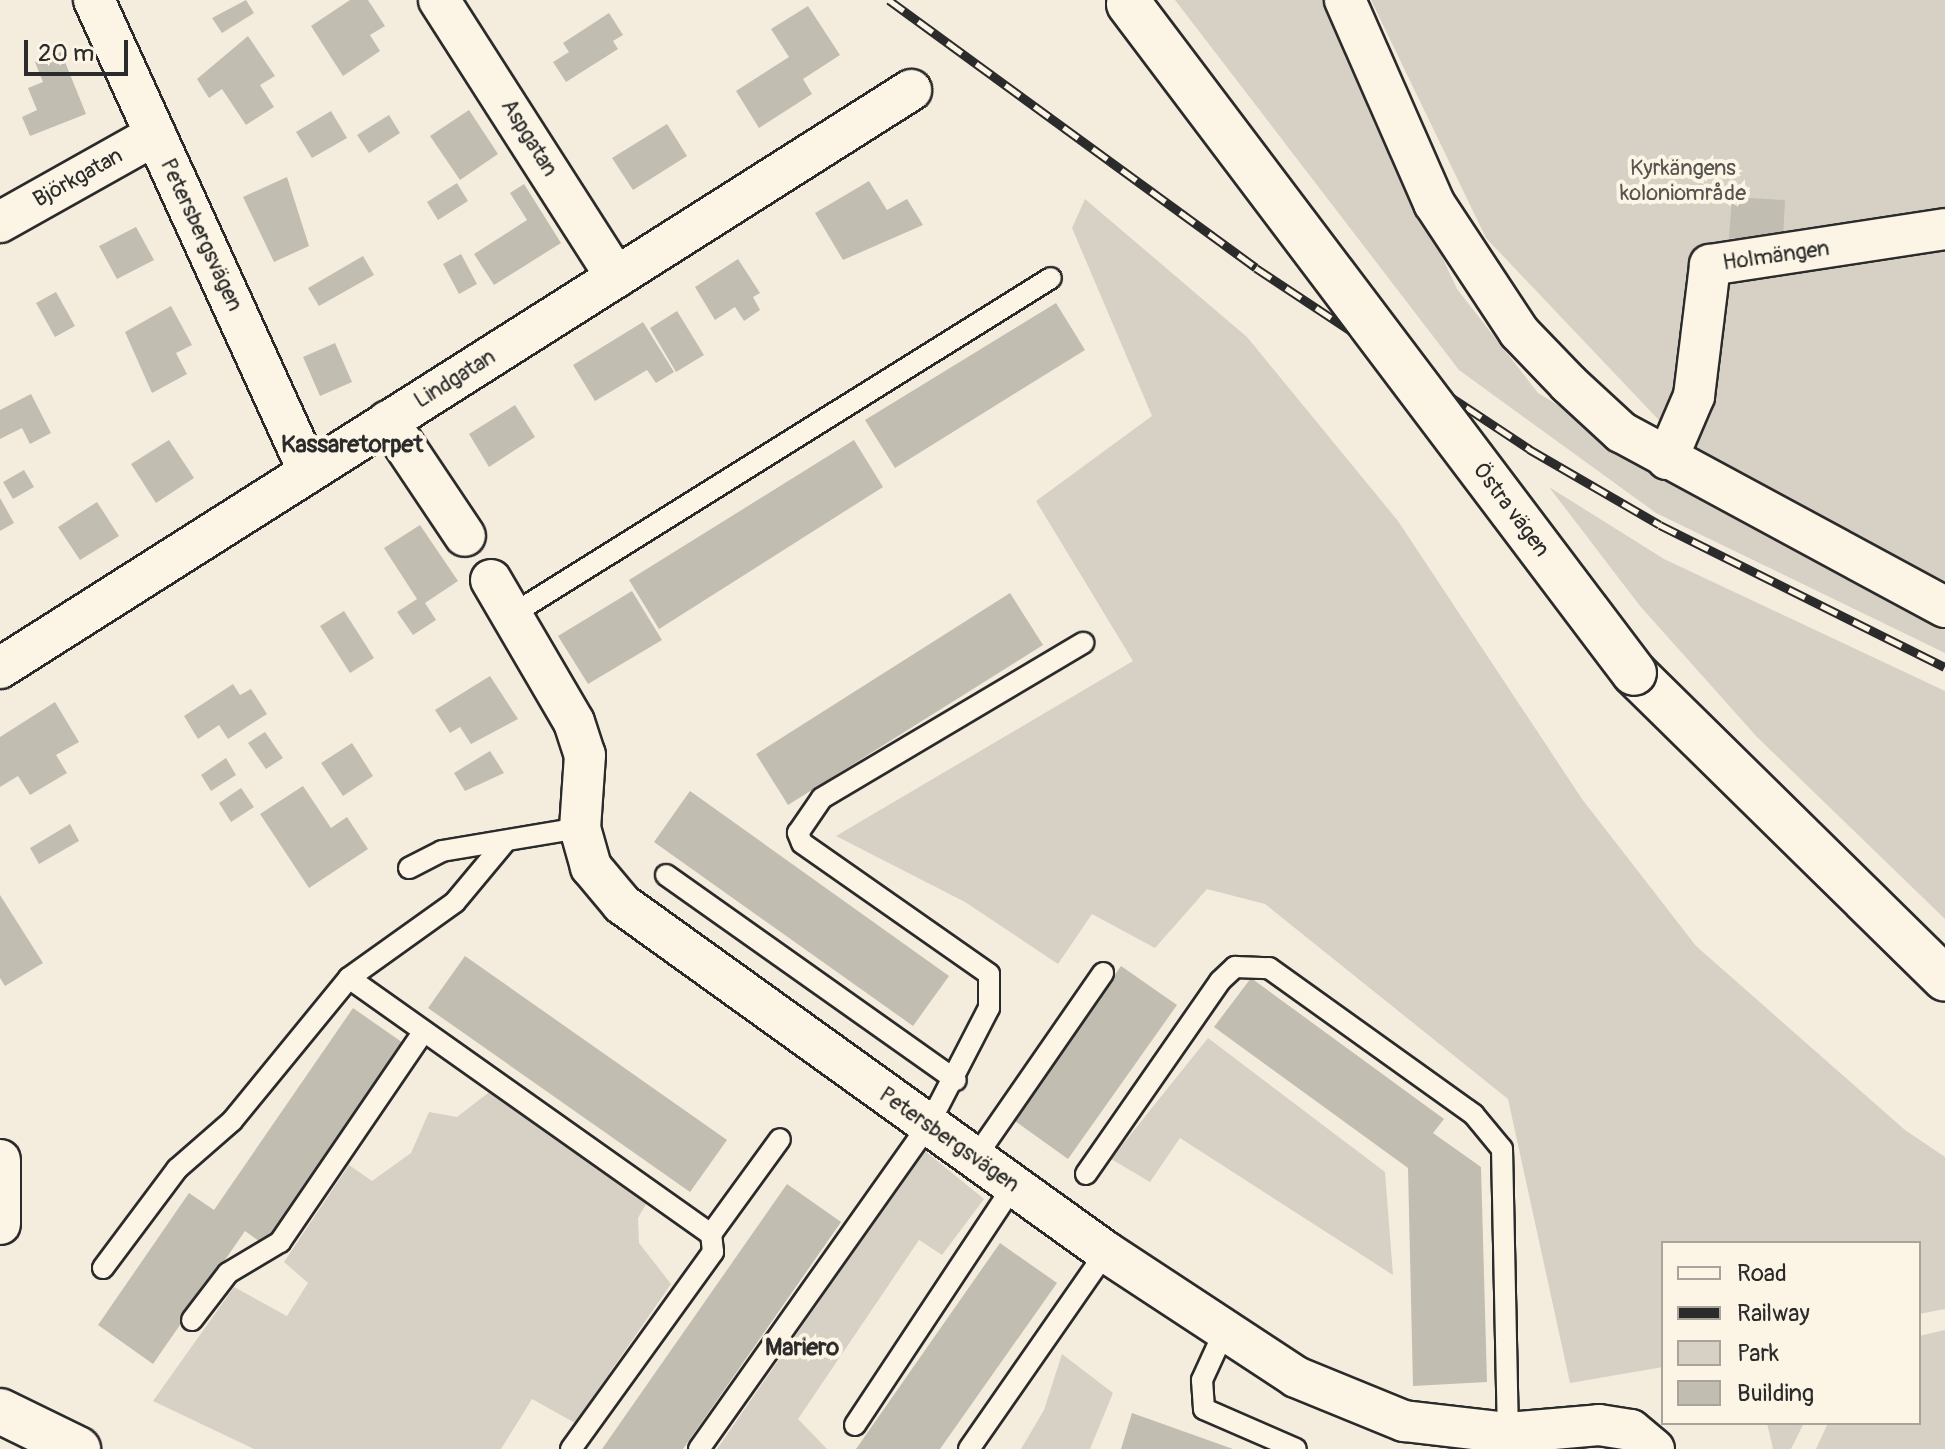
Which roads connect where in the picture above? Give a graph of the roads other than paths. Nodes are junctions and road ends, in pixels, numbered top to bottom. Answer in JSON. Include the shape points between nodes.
{"nodes":[{"id":1,"x":94,"y":0,"type":"edge"},
{"id":2,"x":439,"y":0,"type":"edge"},
{"id":3,"x":1345,"y":0,"type":"edge"},
{"id":4,"x":1128,"y":2,"type":"edge"},
{"id":5,"x":911,"y":90,"type":"dead end"},
{"id":6,"x":155,"y":135,"type":"junction"},
{"id":7,"x":0,"y":222,"type":"edge"},
{"id":8,"x":1945,"y":229,"type":"edge"},
{"id":9,"x":616,"y":277,"type":"junction"},
{"id":10,"x":1051,"y":278,"type":"dead end"},
{"id":11,"x":388,"y":421,"type":"junction"},
{"id":12,"x":1667,"y":459,"type":"junction"},
{"id":13,"x":308,"y":470,"type":"junction"},
{"id":14,"x":465,"y":536,"type":"dead end"},
{"id":15,"x":491,"y":580,"type":"dead end"},
{"id":16,"x":1945,"y":607,"type":"edge"},
{"id":17,"x":513,"y":614,"type":"junction"},
{"id":18,"x":1083,"y":643,"type":"dead end"},
{"id":19,"x":0,"y":668,"type":"edge"},
{"id":20,"x":580,"y":828,"type":"junction"},
{"id":21,"x":505,"y":842,"type":"junction"},
{"id":22,"x":409,"y":868,"type":"dead end"},
{"id":23,"x":666,"y":875,"type":"dead end"},
{"id":24,"x":1103,"y":973,"type":"dead end"},
{"id":25,"x":349,"y":978,"type":"junction"},
{"id":26,"x":1945,"y":979,"type":"edge"},
{"id":27,"x":424,"y":1031,"type":"junction"},
{"id":28,"x":956,"y":1080,"type":"junction"},
{"id":29,"x":928,"y":1126,"type":"junction"},
{"id":30,"x":780,"y":1139,"type":"dead end"},
{"id":31,"x":975,"y":1158,"type":"junction"},
{"id":32,"x":0,"y":1160,"type":"edge"},
{"id":33,"x":1086,"y":1174,"type":"dead end"},
{"id":34,"x":1013,"y":1186,"type":"junction"},
{"id":35,"x":0,"y":1224,"type":"edge"},
{"id":36,"x":711,"y":1234,"type":"junction"},
{"id":37,"x":1106,"y":1252,"type":"junction"},
{"id":38,"x":103,"y":1268,"type":"dead end"},
{"id":39,"x":192,"y":1320,"type":"dead end"},
{"id":40,"x":1224,"y":1332,"type":"junction"},
{"id":41,"x":0,"y":1411,"type":"edge"},
{"id":42,"x":855,"y":1425,"type":"dead end"},
{"id":43,"x":1642,"y":1439,"type":"edge"},
{"id":44,"x":1509,"y":1441,"type":"edge"},
{"id":45,"x":78,"y":1449,"type":"edge"},
{"id":46,"x":571,"y":1449,"type":"edge"},
{"id":47,"x":699,"y":1449,"type":"edge"},
{"id":48,"x":969,"y":1449,"type":"edge"},
{"id":49,"x":1296,"y":1449,"type":"edge"}],
"edges":[{"from":1,"to":6,"type":"street","name":"Petersbergsvägen"},
{"from":2,"to":9,"type":"street","name":"Aspgatan"},
{"from":3,"to":12,"type":"street","via":[[1434,203],[1471,267],[1569,384],[1621,432]]},
{"from":4,"to":26,"type":"street","name":"Östra vägen","bridge":true,"via":[[1634,673]]},
{"from":5,"to":9,"type":"street","name":"Lindgatan"},
{"from":6,"to":7,"type":"street","name":"Björkgatan"},
{"from":6,"to":13,"type":"street","name":"Petersbergsvägen"},
{"from":8,"to":12,"type":"street","name":"Holmängen","via":[[1710,265],[1694,396]]},
{"from":9,"to":11,"type":"street","name":"Lindgatan"},
{"from":10,"to":17,"type":"lane"},
{"from":11,"to":13,"type":"street","name":"Lindgatan"},
{"from":11,"to":14,"type":"street"},
{"from":12,"to":16,"type":"street"},
{"from":13,"to":19,"type":"street","name":"Lindgatan"},
{"from":15,"to":17,"type":"street","name":"Petersbergsvägen"},
{"from":17,"to":20,"type":"street","name":"Petersbergsvägen","via":[[585,755]]},
{"from":18,"to":28,"type":"lane","via":[[822,798],[798,833],[802,843],[989,974],[989,1008]]},
{"from":20,"to":21,"type":"lane"},
{"from":20,"to":29,"type":"street","name":"Petersbergsvägen","via":[[591,867],[622,904]]},
{"from":21,"to":22,"type":"lane","via":[[442,851]]},
{"from":21,"to":25,"type":"lane","via":[[455,902]]},
{"from":23,"to":28,"type":"lane"},
{"from":24,"to":31,"type":"lane"},
{"from":25,"to":27,"type":"lane"},
{"from":25,"to":38,"type":"lane","via":[[232,1121],[177,1169]]},
{"from":27,"to":36,"type":"lane"},
{"from":27,"to":39,"type":"lane","via":[[280,1242],[228,1273]]},
{"from":28,"to":29,"type":"lane"},
{"from":29,"to":31,"type":"street","name":"Petersbergsvägen"},
{"from":29,"to":47,"type":"lane"},
{"from":30,"to":36,"type":"lane"},
{"from":31,"to":34,"type":"street","name":"Petersbergsvägen"},
{"from":32,"to":35,"type":"street"},
{"from":33,"to":44,"type":"lane","via":[[1220,981],[1235,967],[1269,968],[1474,1115],[1502,1149]]},
{"from":34,"to":37,"type":"street","name":"Petersbergsvägen"},
{"from":34,"to":42,"type":"lane"},
{"from":36,"to":46,"type":"lane","via":[[713,1252]]},
{"from":37,"to":40,"type":"street","name":"Petersbergsvägen"},
{"from":37,"to":48,"type":"lane"},
{"from":40,"to":44,"type":"street","name":"Petersbergsvägen","via":[[1373,1414]]},
{"from":40,"to":49,"type":"lane","via":[[1202,1380],[1204,1409]]},
{"from":41,"to":45,"type":"street"},
{"from":43,"to":44,"type":"street","name":"Petersbergsvägen"}]}
